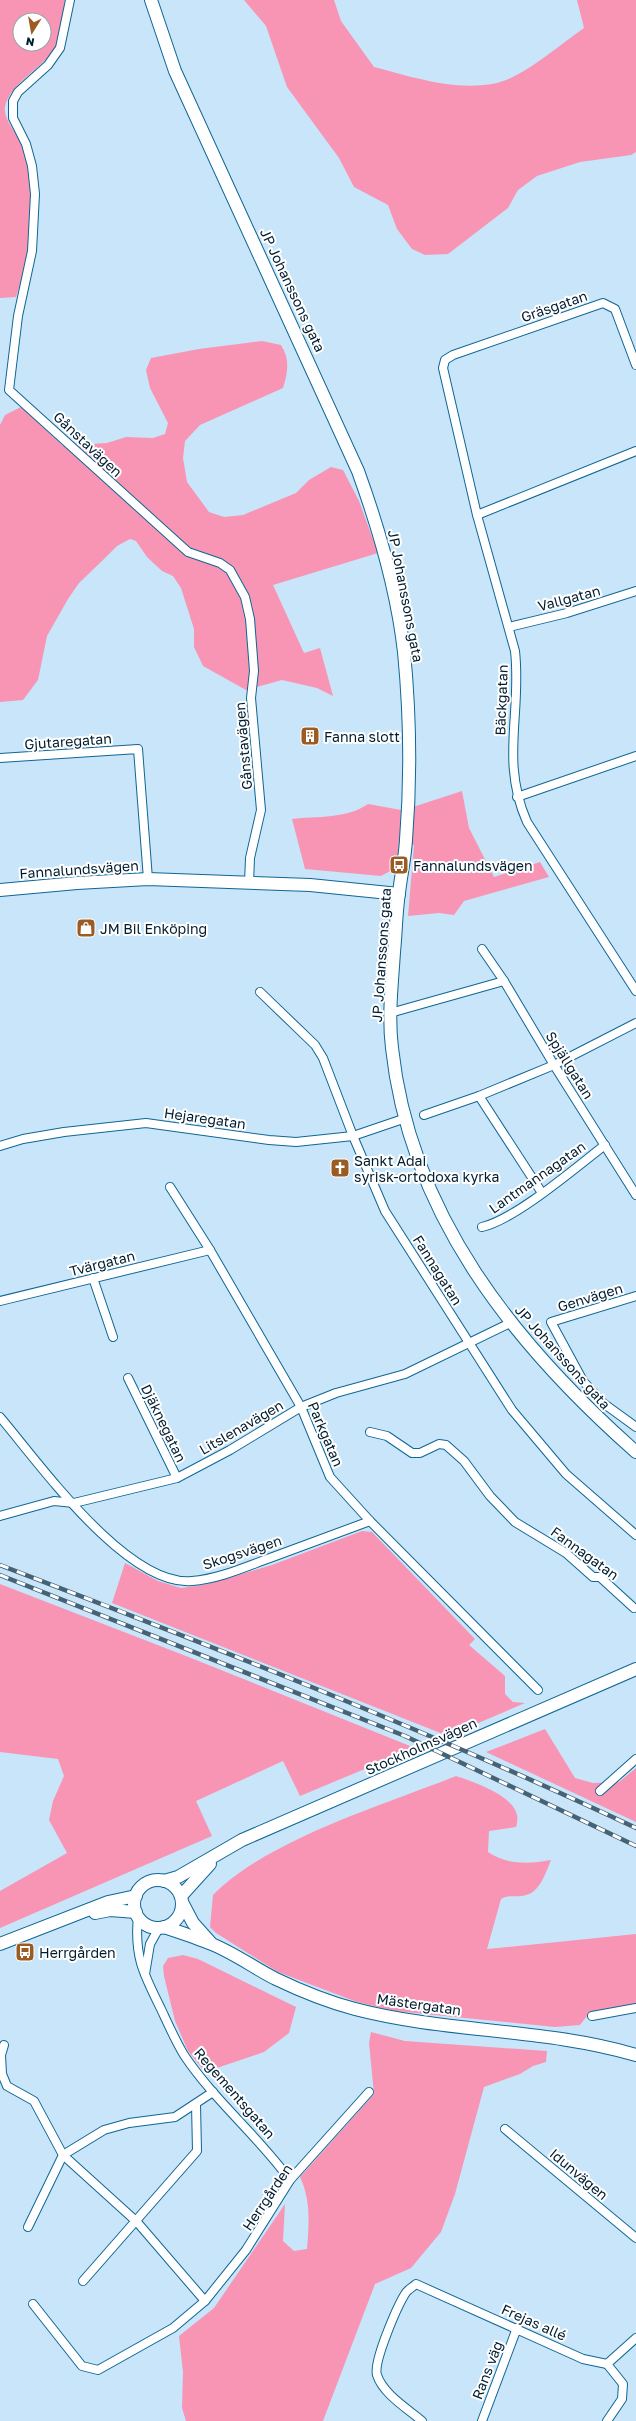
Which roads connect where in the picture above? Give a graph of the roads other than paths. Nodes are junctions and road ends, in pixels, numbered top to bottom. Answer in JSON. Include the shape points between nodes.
{"nodes":[{"id":1,"x":70,"y":0,"type":"edge"},
{"id":2,"x":150,"y":0,"type":"edge"},
{"id":3,"x":445,"y":360,"type":"joint"},
{"id":4,"x":636,"y":365,"type":"edge"},
{"id":5,"x":636,"y":451,"type":"edge"},
{"id":6,"x":477,"y":515,"type":"junction"},
{"id":7,"x":636,"y":591,"type":"edge"},
{"id":8,"x":509,"y":627,"type":"junction"},
{"id":9,"x":636,"y":756,"type":"edge"},
{"id":10,"x":0,"y":758,"type":"edge"},
{"id":11,"x":517,"y":797,"type":"junction"},
{"id":12,"x":148,"y":879,"type":"junction"},
{"id":13,"x":249,"y":882,"type":"junction"},
{"id":14,"x":0,"y":890,"type":"edge"},
{"id":15,"x":398,"y":894,"type":"junction"},
{"id":16,"x":482,"y":949,"type":"dead end"},
{"id":17,"x":504,"y":981,"type":"junction"},
{"id":18,"x":636,"y":991,"type":"edge"},
{"id":19,"x":260,"y":992,"type":"dead end"},
{"id":20,"x":390,"y":1013,"type":"junction"},
{"id":21,"x":636,"y":1023,"type":"edge"},
{"id":22,"x":554,"y":1065,"type":"junction"},
{"id":23,"x":479,"y":1096,"type":"junction"},
{"id":24,"x":424,"y":1115,"type":"dead end"},
{"id":25,"x":406,"y":1118,"type":"junction"},
{"id":26,"x":353,"y":1136,"type":"junction"},
{"id":27,"x":605,"y":1145,"type":"junction"},
{"id":28,"x":0,"y":1146,"type":"edge"},
{"id":29,"x":170,"y":1187,"type":"dead end"},
{"id":30,"x":542,"y":1193,"type":"junction"},
{"id":31,"x":636,"y":1195,"type":"edge"},
{"id":32,"x":482,"y":1227,"type":"dead end"},
{"id":33,"x":210,"y":1250,"type":"junction"},
{"id":34,"x":93,"y":1278,"type":"junction"},
{"id":35,"x":636,"y":1296,"type":"edge"},
{"id":36,"x":0,"y":1302,"type":"edge"},
{"id":37,"x":510,"y":1323,"type":"junction"},
{"id":38,"x":113,"y":1337,"type":"dead end"},
{"id":39,"x":469,"y":1343,"type":"junction"},
{"id":40,"x":128,"y":1378,"type":"dead end"},
{"id":41,"x":300,"y":1407,"type":"junction"},
{"id":42,"x":0,"y":1417,"type":"edge"},
{"id":43,"x":636,"y":1427,"type":"edge"},
{"id":44,"x":370,"y":1432,"type":"dead end"},
{"id":45,"x":636,"y":1452,"type":"edge"},
{"id":46,"x":177,"y":1478,"type":"junction"},
{"id":47,"x":74,"y":1503,"type":"junction"},
{"id":48,"x":0,"y":1516,"type":"edge"},
{"id":49,"x":370,"y":1521,"type":"junction"},
{"id":50,"x":636,"y":1535,"type":"edge"},
{"id":51,"x":634,"y":1608,"type":"dead end"},
{"id":52,"x":636,"y":1669,"type":"edge"},
{"id":53,"x":538,"y":1690,"type":"dead end"},
{"id":54,"x":636,"y":1759,"type":"edge"},
{"id":55,"x":600,"y":1791,"type":"dead end"},
{"id":56,"x":220,"y":1855,"type":"junction"},
{"id":57,"x":164,"y":1881,"type":"junction"},
{"id":58,"x":136,"y":1896,"type":"junction"},
{"id":59,"x":181,"y":1899,"type":"junction"},
{"id":60,"x":137,"y":1914,"type":"junction"},
{"id":61,"x":72,"y":1916,"type":"junction"},
{"id":62,"x":161,"y":1928,"type":"junction"},
{"id":63,"x":210,"y":1943,"type":"junction"},
{"id":64,"x":0,"y":1944,"type":"edge"},
{"id":65,"x":145,"y":1977,"type":"junction"},
{"id":66,"x":636,"y":2008,"type":"edge"},
{"id":67,"x":592,"y":2016,"type":"dead end"},
{"id":68,"x":4,"y":2045,"type":"dead end"},
{"id":69,"x":636,"y":2054,"type":"edge"},
{"id":70,"x":213,"y":2092,"type":"junction"},
{"id":71,"x":369,"y":2092,"type":"dead end"},
{"id":72,"x":196,"y":2104,"type":"junction"},
{"id":73,"x":505,"y":2129,"type":"dead end"},
{"id":74,"x":63,"y":2155,"type":"junction"},
{"id":75,"x":290,"y":2180,"type":"junction"},
{"id":76,"x":136,"y":2222,"type":"junction"},
{"id":77,"x":28,"y":2227,"type":"dead end"},
{"id":78,"x":636,"y":2238,"type":"edge"},
{"id":79,"x":83,"y":2280,"type":"dead end"},
{"id":80,"x":206,"y":2301,"type":"junction"},
{"id":81,"x":33,"y":2304,"type":"dead end"},
{"id":82,"x":517,"y":2328,"type":"junction"},
{"id":83,"x":636,"y":2338,"type":"edge"},
{"id":84,"x":607,"y":2364,"type":"junction"},
{"id":85,"x":422,"y":2421,"type":"edge"},
{"id":86,"x":482,"y":2421,"type":"edge"},
{"id":87,"x":607,"y":2421,"type":"edge"}],
"edges":[{"from":1,"to":13,"type":"street","name":"Gånstavägen","via":[[60,48],[48,65],[18,92],[12,101],[13,118],[26,144],[32,166],[35,194],[32,251],[18,316],[9,390],[188,552],[220,563],[230,570],[245,597],[250,619],[254,671],[250,698],[261,810],[250,858]]},
{"from":2,"to":15,"type":"street","name":"JP Johanssons gata","via":[[175,71],[358,470],[377,524],[404,650],[406,680],[409,733],[406,839]]},
{"from":3,"to":4,"type":"street","name":"Gräsgatan","via":[[603,303],[614,309]]},
{"from":3,"to":6,"type":"street","name":"Bäckgatan","via":[[444,376]]},
{"from":5,"to":6,"type":"street"},
{"from":6,"to":8,"type":"street","name":"Bäckgatan"},
{"from":7,"to":8,"type":"street","name":"Vallgatan","via":[[567,613]]},
{"from":8,"to":11,"type":"street","name":"Bäckgatan","via":[[517,674],[512,768]]},
{"from":9,"to":11,"type":"street"},
{"from":10,"to":12,"type":"street","name":"Gjutaregatan","via":[[138,749]]},
{"from":11,"to":18,"type":"street","name":"Bäckgatan","via":[[527,822]]},
{"from":12,"to":13,"type":"street","name":"Fannalundsvägen"},
{"from":12,"to":14,"type":"street","name":"Fannalundsvägen"},
{"from":13,"to":15,"type":"street","name":"Fannalundsvägen"},
{"from":15,"to":20,"type":"street","name":"JP Johanssons gata"},
{"from":16,"to":17,"type":"street","name":"Spjällgatan"},
{"from":17,"to":20,"type":"street"},
{"from":17,"to":22,"type":"street","name":"Spjällgatan"},
{"from":19,"to":26,"type":"street","name":"Fannagatan","via":[[315,1045],[323,1058]]},
{"from":20,"to":25,"type":"street","name":"JP Johanssons gata","via":[[397,1084]]},
{"from":21,"to":22,"type":"street"},
{"from":22,"to":23,"type":"street"},
{"from":22,"to":27,"type":"street","name":"Spjällgatan"},
{"from":23,"to":24,"type":"street"},
{"from":23,"to":30,"type":"street"},
{"from":25,"to":26,"type":"street","name":"Hejaregatan"},
{"from":25,"to":37,"type":"street","name":"JP Johanssons gata","via":[[420,1164],[449,1230],[468,1263]]},
{"from":26,"to":28,"type":"street","name":"Hejaregatan","via":[[296,1142],[146,1123],[64,1132],[22,1139]]},
{"from":26,"to":39,"type":"street","name":"Fannagatan","via":[[385,1211]]},
{"from":27,"to":30,"type":"street","name":"Lantmannagatan"},
{"from":27,"to":31,"type":"street","name":"Spjällgatan"},
{"from":29,"to":33,"type":"street","name":"Parkgatan"},
{"from":30,"to":32,"type":"street","name":"Lantmannagatan","via":[[496,1224]]},
{"from":33,"to":34,"type":"street","name":"Tvärgatan"},
{"from":33,"to":41,"type":"street","name":"Parkgatan"},
{"from":34,"to":36,"type":"street","name":"Tvärgatan"},
{"from":34,"to":38,"type":"street"},
{"from":35,"to":43,"type":"street","name":"Genvägen","via":[[551,1322],[583,1381],[603,1403]]},
{"from":37,"to":39,"type":"street","name":"Litslenavägen"},
{"from":37,"to":45,"type":"street","name":"JP Johanssons gata","via":[[595,1415]]},
{"from":39,"to":41,"type":"street","name":"Litslenavägen","via":[[405,1374]]},
{"from":39,"to":50,"type":"street","name":"Fannagatan","via":[[512,1410],[566,1474]]},
{"from":40,"to":46,"type":"street","name":"Djäknegatan"},
{"from":41,"to":46,"type":"street","name":"Litslenavägen","via":[[230,1450]]},
{"from":41,"to":49,"type":"street","name":"Parkgatan","via":[[328,1474]]},
{"from":42,"to":47,"type":"street","name":"Skogsvägen"},
{"from":44,"to":51,"type":"street","name":"Fannagatan","via":[[387,1436],[412,1453],[420,1453],[439,1444],[446,1445],[464,1461],[490,1496],[515,1522],[566,1552],[592,1577],[600,1578]]},
{"from":46,"to":47,"type":"street","name":"Litslenavägen"},
{"from":47,"to":48,"type":"street","name":"Litslenavägen","via":[[54,1501]]},
{"from":47,"to":49,"type":"street","name":"Skogsvägen","via":[[113,1545],[132,1560],[168,1578],[191,1581],[222,1575]]},
{"from":49,"to":53,"type":"street","name":"Parkgatan"},
{"from":52,"to":56,"type":"street","name":"Stockholmsvägen","via":[[242,1840]]},
{"from":54,"to":55,"type":"street"},
{"from":56,"to":57,"type":"street","name":"Stockholmsvägen","via":[[178,1877]]},
{"from":56,"to":59,"type":"street","name":"Stockholmsvägen"},
{"from":57,"to":58,"type":"street","via":[[154,1881],[145,1885]]},
{"from":57,"to":59,"type":"street","via":[[172,1885]]},
{"from":58,"to":60,"type":"street"},
{"from":58,"to":61,"type":"street","via":[[108,1902]]},
{"from":59,"to":62,"type":"street","via":[[179,1915],[175,1921]]},
{"from":59,"to":63,"type":"street","name":"Mästergatan","via":[[193,1923]]},
{"from":60,"to":61,"type":"street","via":[[110,1910]]},
{"from":60,"to":62,"type":"street","via":[[145,1924]]},
{"from":60,"to":65,"type":"street","name":"Regementsgatan","via":[[136,1942]]},
{"from":61,"to":64,"type":"street"},
{"from":62,"to":63,"type":"street","name":"Mästergatan"},
{"from":62,"to":65,"type":"street","via":[[150,1944]]},
{"from":63,"to":69,"type":"street","name":"Mästergatan","via":[[276,1979],[322,1999],[355,2009],[427,2022],[569,2039]]},
{"from":65,"to":70,"type":"street","name":"Regementsgatan","via":[[184,2054]]},
{"from":66,"to":67,"type":"street"},
{"from":68,"to":74,"type":"street","via":[[1,2055],[2,2074],[7,2086],[34,2100]]},
{"from":70,"to":72,"type":"street"},
{"from":70,"to":75,"type":"street","name":"Regementsgatan","via":[[268,2151]]},
{"from":71,"to":75,"type":"street","name":"Herrgården"},
{"from":72,"to":74,"type":"street","via":[[175,2117],[129,2122],[104,2130]]},
{"from":72,"to":76,"type":"street","via":[[197,2151]]},
{"from":73,"to":78,"type":"street","name":"Idunvägen"},
{"from":74,"to":76,"type":"street"},
{"from":74,"to":77,"type":"street"},
{"from":75,"to":80,"type":"street","name":"Herrgården","via":[[246,2250]]},
{"from":76,"to":79,"type":"street"},
{"from":76,"to":80,"type":"street"},
{"from":80,"to":81,"type":"street","name":"Herrgården","via":[[173,2328],[98,2370],[82,2366]]},
{"from":82,"to":84,"type":"street","name":"Frejas allé","via":[[583,2358]]},
{"from":82,"to":85,"type":"street","name":"Frejas allé","via":[[416,2284],[406,2292],[398,2306],[377,2363],[377,2375],[385,2389]]},
{"from":82,"to":86,"type":"street","name":"Rans väg"},
{"from":83,"to":84,"type":"street"},
{"from":84,"to":87,"type":"street","via":[[623,2384],[622,2399]]}]}
